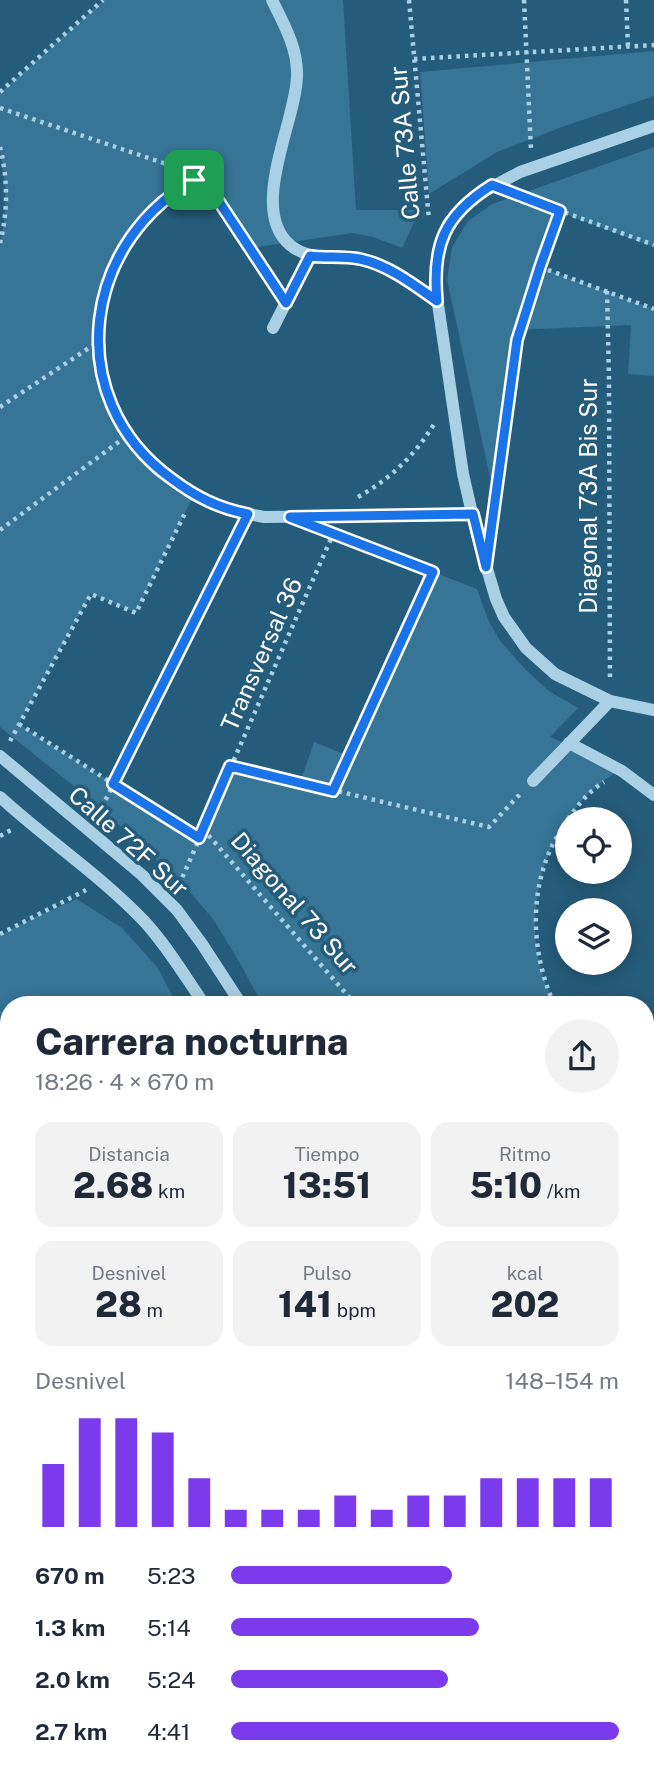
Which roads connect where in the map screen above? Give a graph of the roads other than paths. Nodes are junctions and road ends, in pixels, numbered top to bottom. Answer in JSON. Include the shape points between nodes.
{"nodes":[{"id":1,"x":272,"y":0,"type":"edge"},
{"id":2,"x":654,"y":126,"type":"edge"},
{"id":3,"x":310,"y":256,"type":"junction"},
{"id":4,"x":437,"y":301,"type":"junction"},
{"id":5,"x":273,"y":328,"type":"dead end"},
{"id":6,"x":141,"y":452,"type":"road end"},
{"id":7,"x":473,"y":514,"type":"junction"},
{"id":8,"x":610,"y":701,"type":"junction"},
{"id":9,"x":654,"y":710,"type":"edge"},
{"id":10,"x":569,"y":743,"type":"junction"},
{"id":11,"x":0,"y":757,"type":"edge"},
{"id":12,"x":533,"y":781,"type":"road end"},
{"id":13,"x":654,"y":795,"type":"edge"},
{"id":14,"x":0,"y":797,"type":"edge"},
{"id":15,"x":199,"y":996,"type":"edge"},
{"id":16,"x":236,"y":996,"type":"edge"}],
"edges":[{"from":1,"to":3,"type":"street","via":[[290,39],[298,76],[275,176],[272,217],[289,244]]},
{"from":2,"to":4,"type":"street","via":[[532,168],[492,185],[464,205],[448,224],[438,251]]},
{"from":3,"to":4,"type":"street","via":[[379,265]]},
{"from":3,"to":5,"type":"street"},
{"from":4,"to":7,"type":"street"},
{"from":6,"to":7,"type":"street","via":[[194,495],[228,510],[264,517]]},
{"from":7,"to":8,"type":"street","via":[[496,599],[514,633],[555,674]]},
{"from":8,"to":9,"type":"street"},
{"from":8,"to":10,"type":"street"},
{"from":10,"to":12,"type":"street"},
{"from":10,"to":13,"type":"street","via":[[622,771]]},
{"from":11,"to":16,"type":"street","name":"Calle 72F Sur","via":[[170,904]]},
{"from":14,"to":15,"type":"street","name":"Calle 72F Sur","via":[[144,922]]}]}
